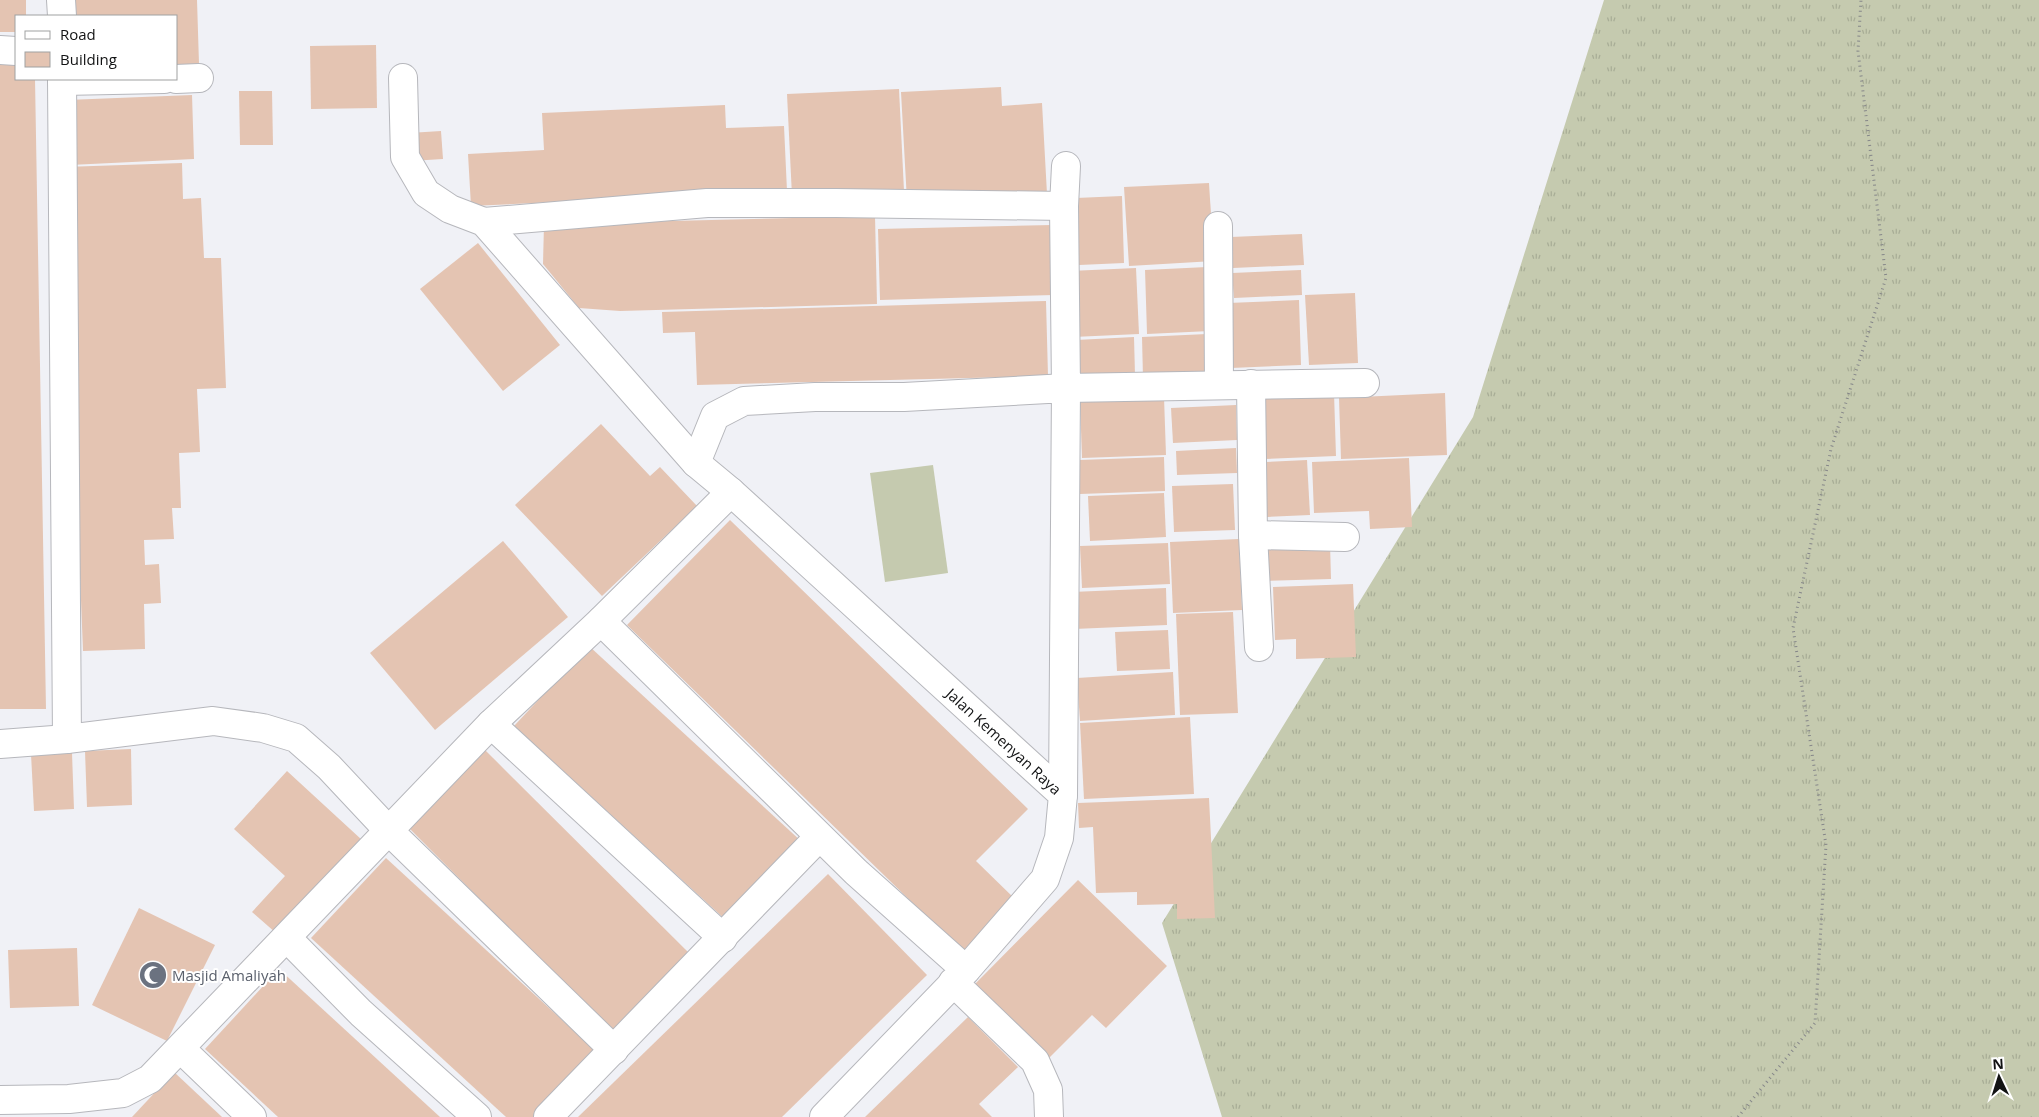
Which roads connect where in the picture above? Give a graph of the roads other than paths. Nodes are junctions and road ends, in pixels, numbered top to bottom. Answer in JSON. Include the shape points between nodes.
{"nodes":[{"id":1,"x":61,"y":0,"type":"edge"},
{"id":2,"x":62,"y":15,"type":"edge"},
{"id":3,"x":0,"y":50,"type":"edge"},
{"id":4,"x":15,"y":51,"type":"edge"},
{"id":5,"x":403,"y":78,"type":"dead end"},
{"id":6,"x":62,"y":80,"type":"edge"},
{"id":7,"x":1066,"y":166,"type":"dead end"},
{"id":8,"x":1064,"y":206,"type":"junction"},
{"id":9,"x":484,"y":222,"type":"junction"},
{"id":10,"x":1218,"y":226,"type":"dead end"},
{"id":11,"x":1365,"y":383,"type":"dead end"},
{"id":12,"x":1219,"y":384,"type":"junction"},
{"id":13,"x":1252,"y":384,"type":"junction"},
{"id":14,"x":1066,"y":388,"type":"junction"},
{"id":15,"x":696,"y":463,"type":"junction"},
{"id":16,"x":731,"y":492,"type":"junction"},
{"id":17,"x":1252,"y":535,"type":"junction"},
{"id":18,"x":1345,"y":537,"type":"dead end"},
{"id":19,"x":601,"y":621,"type":"junction"},
{"id":20,"x":1259,"y":646,"type":"dead end"},
{"id":21,"x":491,"y":724,"type":"junction"},
{"id":22,"x":67,"y":739,"type":"junction"},
{"id":23,"x":0,"y":744,"type":"edge"},
{"id":24,"x":1063,"y":795,"type":"junction"},
{"id":25,"x":388,"y":831,"type":"junction"},
{"id":26,"x":819,"y":837,"type":"junction"},
{"id":27,"x":287,"y":938,"type":"junction"},
{"id":28,"x":723,"y":938,"type":"junction"},
{"id":29,"x":960,"y":976,"type":"junction"},
{"id":30,"x":181,"y":1049,"type":"junction"},
{"id":31,"x":614,"y":1050,"type":"junction"},
{"id":32,"x":0,"y":1100,"type":"edge"},
{"id":33,"x":69,"y":1108,"type":"edge"},
{"id":34,"x":252,"y":1117,"type":"edge"},
{"id":35,"x":477,"y":1117,"type":"edge"},
{"id":36,"x":548,"y":1117,"type":"edge"},
{"id":37,"x":824,"y":1117,"type":"edge"},
{"id":38,"x":1049,"y":1117,"type":"edge"}],
"edges":[{"from":1,"to":2,"type":"street"},
{"from":3,"to":4,"type":"street"},
{"from":5,"to":9,"type":"street","via":[[405,158],[426,193],[450,209]]},
{"from":6,"to":22,"type":"street"},
{"from":7,"to":8,"type":"street"},
{"from":8,"to":9,"type":"street","via":[[706,203]]},
{"from":8,"to":14,"type":"street"},
{"from":9,"to":15,"type":"street","name":"Jalan Kemenyan Raya"},
{"from":10,"to":12,"type":"street"},
{"from":11,"to":13,"type":"street"},
{"from":12,"to":13,"type":"street"},
{"from":12,"to":14,"type":"street"},
{"from":13,"to":17,"type":"street"},
{"from":14,"to":15,"type":"street","via":[[744,401],[715,416]]},
{"from":14,"to":24,"type":"street"},
{"from":15,"to":16,"type":"street","name":"Jalan Kemenyan Raya"},
{"from":16,"to":19,"type":"street"},
{"from":16,"to":24,"type":"street","name":"Jalan Kemenyan Raya"},
{"from":17,"to":18,"type":"street"},
{"from":17,"to":20,"type":"street"},
{"from":19,"to":21,"type":"street"},
{"from":19,"to":26,"type":"street"},
{"from":21,"to":25,"type":"street"},
{"from":21,"to":28,"type":"street"},
{"from":22,"to":23,"type":"street"},
{"from":22,"to":25,"type":"street","via":[[213,722],[263,728],[296,738],[329,767]]},
{"from":24,"to":29,"type":"street","name":"Jalan Kemenyan Raya","via":[[1059,838],[1045,879]]},
{"from":25,"to":27,"type":"street"},
{"from":25,"to":31,"type":"street"},
{"from":26,"to":28,"type":"street"},
{"from":26,"to":29,"type":"street"},
{"from":27,"to":30,"type":"street"},
{"from":27,"to":35,"type":"street","via":[[361,1013]]},
{"from":28,"to":31,"type":"street"},
{"from":29,"to":37,"type":"street","name":"Jalan Kemenyan Raya"},
{"from":29,"to":38,"type":"street","via":[[1035,1061],[1048,1090]]},
{"from":30,"to":33,"type":"street","via":[[150,1079],[123,1093]]},
{"from":30,"to":34,"type":"street"},
{"from":31,"to":36,"type":"street"},
{"from":32,"to":33,"type":"street"}]}
